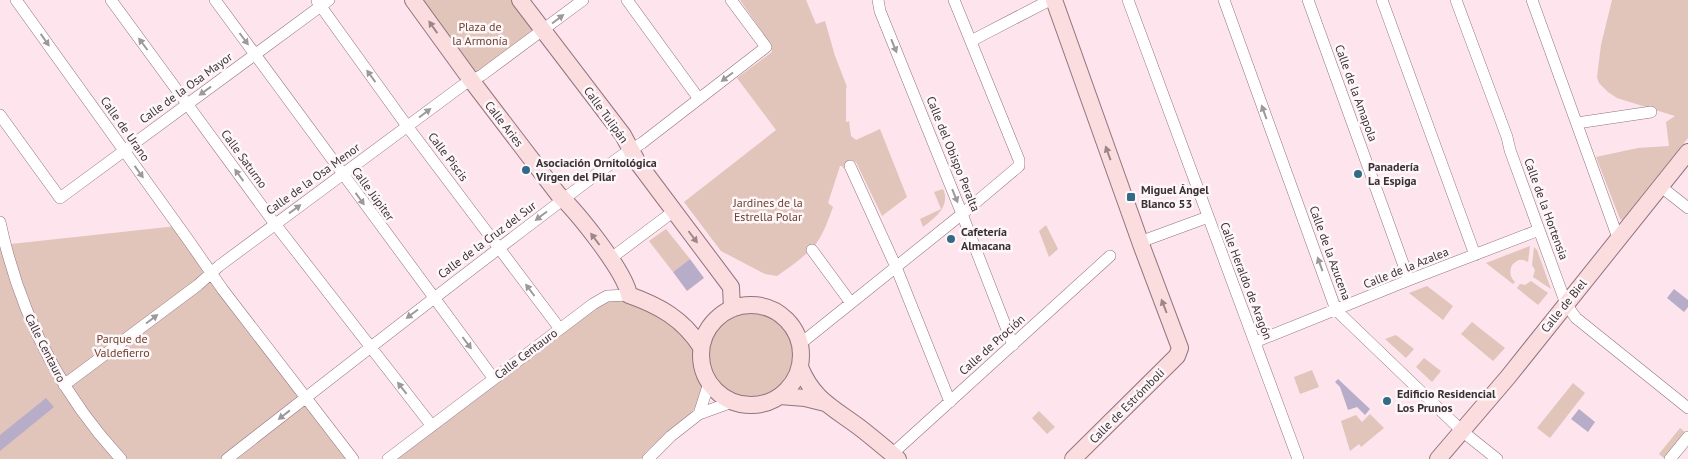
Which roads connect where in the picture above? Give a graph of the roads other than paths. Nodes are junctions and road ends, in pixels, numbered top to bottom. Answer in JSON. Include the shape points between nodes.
{"nodes":[{"id":1,"x":16,"y":0,"type":"edge"},
{"id":2,"x":111,"y":0,"type":"edge"},
{"id":3,"x":215,"y":0,"type":"edge"},
{"id":4,"x":413,"y":0,"type":"edge"},
{"id":5,"x":520,"y":0,"type":"edge"},
{"id":6,"x":583,"y":0,"type":"edge"},
{"id":7,"x":627,"y":0,"type":"edge"},
{"id":8,"x":731,"y":0,"type":"edge"},
{"id":9,"x":878,"y":0,"type":"edge"},
{"id":10,"x":954,"y":0,"type":"edge"},
{"id":11,"x":1052,"y":0,"type":"edge"},
{"id":12,"x":1128,"y":0,"type":"edge"},
{"id":13,"x":1224,"y":0,"type":"edge"},
{"id":14,"x":1308,"y":0,"type":"edge"},
{"id":15,"x":1382,"y":0,"type":"edge"},
{"id":16,"x":1456,"y":0,"type":"edge"},
{"id":17,"x":1532,"y":0,"type":"edge"},
{"id":18,"x":322,"y":2,"type":"edge"},
{"id":19,"x":542,"y":30,"type":"junction"},
{"id":20,"x":971,"y":41,"type":"junction"},
{"id":21,"x":255,"y":54,"type":"junction"},
{"id":22,"x":471,"y":80,"type":"junction"},
{"id":23,"x":699,"y":98,"type":"junction"},
{"id":24,"x":188,"y":104,"type":"junction"},
{"id":25,"x":1651,"y":112,"type":"dead end"},
{"id":26,"x":0,"y":115,"type":"edge"},
{"id":27,"x":1576,"y":123,"type":"junction"},
{"id":28,"x":4,"y":124,"type":"edge"},
{"id":29,"x":407,"y":126,"type":"junction"},
{"id":30,"x":631,"y":150,"type":"junction"},
{"id":31,"x":124,"y":151,"type":"junction"},
{"id":32,"x":1688,"y":152,"type":"edge"},
{"id":33,"x":850,"y":166,"type":"dead end"},
{"id":34,"x":342,"y":174,"type":"junction"},
{"id":35,"x":1660,"y":186,"type":"junction"},
{"id":36,"x":564,"y":199,"type":"junction"},
{"id":37,"x":1688,"y":208,"type":"edge"},
{"id":38,"x":674,"y":211,"type":"junction"},
{"id":39,"x":962,"y":214,"type":"junction"},
{"id":40,"x":1208,"y":217,"type":"junction"},
{"id":41,"x":0,"y":222,"type":"edge"},
{"id":42,"x":274,"y":224,"type":"junction"},
{"id":43,"x":1539,"y":230,"type":"junction"},
{"id":44,"x":1618,"y":238,"type":"junction"},
{"id":45,"x":1140,"y":242,"type":"junction"},
{"id":46,"x":498,"y":248,"type":"junction"},
{"id":47,"x":812,"y":250,"type":"dead end"},
{"id":48,"x":1475,"y":255,"type":"junction"},
{"id":49,"x":1110,"y":256,"type":"dead end"},
{"id":50,"x":610,"y":259,"type":"junction"},
{"id":51,"x":896,"y":267,"type":"junction"},
{"id":52,"x":211,"y":273,"type":"junction"},
{"id":53,"x":1409,"y":280,"type":"junction"},
{"id":54,"x":629,"y":295,"type":"junction"},
{"id":55,"x":433,"y":298,"type":"junction"},
{"id":56,"x":851,"y":303,"type":"junction"},
{"id":57,"x":1566,"y":304,"type":"junction"},
{"id":58,"x":732,"y":309,"type":"junction"},
{"id":59,"x":1336,"y":310,"type":"junction"},
{"id":60,"x":676,"y":318,"type":"junction"},
{"id":61,"x":715,"y":320,"type":"junction"},
{"id":62,"x":560,"y":329,"type":"junction"},
{"id":63,"x":1255,"y":342,"type":"junction"},
{"id":64,"x":800,"y":344,"type":"junction"},
{"id":65,"x":1013,"y":345,"type":"junction"},
{"id":66,"x":370,"y":346,"type":"junction"},
{"id":67,"x":701,"y":347,"type":"junction"},
{"id":68,"x":800,"y":367,"type":"junction"},
{"id":69,"x":494,"y":379,"type":"junction"},
{"id":70,"x":709,"y":384,"type":"junction"},
{"id":71,"x":64,"y":385,"type":"junction"},
{"id":72,"x":780,"y":396,"type":"junction"},
{"id":73,"x":305,"y":398,"type":"junction"},
{"id":74,"x":732,"y":402,"type":"junction"},
{"id":75,"x":950,"y":402,"type":"junction"},
{"id":76,"x":825,"y":404,"type":"junction"},
{"id":77,"x":1688,"y":408,"type":"edge"},
{"id":78,"x":699,"y":414,"type":"junction"},
{"id":79,"x":432,"y":426,"type":"junction"},
{"id":80,"x":1462,"y":431,"type":"junction"},
{"id":81,"x":1688,"y":437,"type":"edge"},
{"id":82,"x":895,"y":456,"type":"edge"},
{"id":83,"x":121,"y":459,"type":"edge"},
{"id":84,"x":227,"y":459,"type":"edge"},
{"id":85,"x":353,"y":459,"type":"edge"},
{"id":86,"x":388,"y":459,"type":"edge"},
{"id":87,"x":648,"y":459,"type":"edge"},
{"id":88,"x":1073,"y":459,"type":"edge"},
{"id":89,"x":1298,"y":459,"type":"edge"},
{"id":90,"x":1438,"y":459,"type":"edge"},
{"id":91,"x":1497,"y":459,"type":"edge"},
{"id":92,"x":1670,"y":459,"type":"edge"}],
"edges":[{"from":1,"to":31,"type":"street","name":"Calle de Urano","one_way":true},
{"from":24,"to":2,"type":"street","name":"Calle Saturno","one_way":true},
{"from":3,"to":21,"type":"street","name":"Calle Júpiter","one_way":true},
{"from":22,"to":4,"type":"street","name":"Calle Aries","one_way":true},
{"from":5,"to":19,"type":"street","name":"Calle Tulipán"},
{"from":19,"to":6,"type":"street","name":"Calle de la Osa Menor","one_way":true},
{"from":7,"to":23,"type":"street"},
{"from":8,"to":23,"type":"street","name":"Calle de la Cruz del Sur","one_way":true,"via":[[766,47]]},
{"from":9,"to":39,"type":"street","name":"Calle del Obispo Peralta","one_way":true},
{"from":10,"to":20,"type":"street"},
{"from":11,"to":20,"type":"street"},
{"from":45,"to":11,"type":"street","one_way":true},
{"from":12,"to":40,"type":"street","name":"Calle Heraldo de Aragón"},
{"from":59,"to":13,"type":"street","name":"Calle de la Azucena","one_way":true},
{"from":14,"to":53,"type":"street","name":"Calle de la Amapola"},
{"from":15,"to":48,"type":"street"},
{"from":16,"to":43,"type":"street","name":"Calle de la Hortensia"},
{"from":17,"to":27,"type":"street"},
{"from":18,"to":21,"type":"street","name":"Calle de la Osa Mayor"},
{"from":29,"to":18,"type":"street","name":"Calle Piscis","one_way":true},
{"from":19,"to":22,"type":"street","name":"Calle de la Osa Menor"},
{"from":19,"to":30,"type":"street","name":"Calle Tulipán","via":[[623,135]]},
{"from":20,"to":39,"type":"street","via":[[1020,163]]},
{"from":21,"to":24,"type":"street","name":"Calle de la Osa Mayor","one_way":true},
{"from":21,"to":34,"type":"street","name":"Calle Júpiter"},
{"from":29,"to":22,"type":"street","name":"Calle de la Osa Menor","one_way":true},
{"from":22,"to":36,"type":"street","name":"Calle Aries"},
{"from":23,"to":30,"type":"street","name":"Calle de la Cruz del Sur"},
{"from":24,"to":31,"type":"street","name":"Calle de la Osa Mayor"},
{"from":42,"to":24,"type":"street","name":"Calle Saturno","one_way":true},
{"from":25,"to":27,"type":"street"},
{"from":26,"to":28,"type":"street"},
{"from":27,"to":44,"type":"street"},
{"from":28,"to":31,"type":"street","name":"Calle de la Osa Mayor","via":[[60,198]]},
{"from":29,"to":34,"type":"street","name":"Calle de la Osa Menor"},
{"from":29,"to":46,"type":"street","name":"Calle Piscis"},
{"from":30,"to":36,"type":"street","name":"Calle de la Cruz del Sur"},
{"from":30,"to":38,"type":"street","name":"Calle Tulipán"},
{"from":31,"to":52,"type":"street","name":"Calle de Urano","one_way":true},
{"from":32,"to":35,"type":"street","name":"Calle de Biel"},
{"from":33,"to":51,"type":"street"},
{"from":42,"to":34,"type":"street","name":"Calle de la Osa Menor","one_way":true},
{"from":34,"to":55,"type":"street","name":"Calle Júpiter","one_way":true},
{"from":35,"to":37,"type":"street"},
{"from":35,"to":44,"type":"street","name":"Calle de Biel"},
{"from":36,"to":46,"type":"street","name":"Calle de la Cruz del Sur","one_way":true},
{"from":50,"to":36,"type":"street","name":"Calle Aries","one_way":true},
{"from":38,"to":50,"type":"street"},
{"from":38,"to":58,"type":"street","name":"Calle Tulipán","one_way":true,"via":[[731,287]]},
{"from":39,"to":51,"type":"street"},
{"from":39,"to":65,"type":"street","name":"Calle del Obispo Peralta"},
{"from":40,"to":45,"type":"street"},
{"from":40,"to":63,"type":"street","name":"Calle Heraldo de Aragón"},
{"from":41,"to":71,"type":"street","name":"Calle Centauro","via":[[20,296]]},
{"from":42,"to":52,"type":"street","name":"Calle de la Osa Menor"},
{"from":42,"to":66,"type":"street","name":"Calle Saturno"},
{"from":43,"to":48,"type":"street","name":"Calle de la Azalea"},
{"from":43,"to":57,"type":"street","name":"Calle de la Hortensia"},
{"from":44,"to":57,"type":"street","name":"Calle de Biel"},
{"from":88,"to":45,"type":"street","name":"Calle de Estrómboli","one_way":true,"via":[[1180,352]]},
{"from":46,"to":55,"type":"street","name":"Calle de la Cruz del Sur"},
{"from":62,"to":46,"type":"street","name":"Calle Piscis","one_way":true},
{"from":47,"to":56,"type":"street"},
{"from":48,"to":53,"type":"street","name":"Calle de la Azalea"},
{"from":49,"to":65,"type":"street","name":"Calle de Proción"},
{"from":50,"to":54,"type":"street","name":"Calle Aries","via":[[622,275]]},
{"from":51,"to":56,"type":"street"},
{"from":51,"to":75,"type":"street"},
{"from":71,"to":52,"type":"street","name":"Calle de la Osa Menor","one_way":true},
{"from":52,"to":73,"type":"street","name":"Calle de Urano"},
{"from":53,"to":59,"type":"street","name":"Calle de la Azalea"},
{"from":54,"to":60,"type":"street","name":"Calle Centauro"},
{"from":54,"to":62,"type":"street","name":"Calle Centauro","via":[[600,299]]},
{"from":55,"to":66,"type":"street","name":"Calle de la Cruz del Sur","one_way":true},
{"from":55,"to":69,"type":"street","name":"Calle Júpiter","one_way":true},
{"from":56,"to":64,"type":"street"},
{"from":57,"to":77,"type":"street","name":"Calle de la Hortensia","via":[[1576,318]]},
{"from":57,"to":80,"type":"street","name":"Calle de Biel"},
{"from":58,"to":61,"type":"street"},
{"from":58,"to":64,"type":"street","via":[[751,305],[778,313],[792,327]]},
{"from":59,"to":63,"type":"street","name":"Calle de la Azalea"},
{"from":59,"to":80,"type":"street","name":"Calle de la Azucena"},
{"from":60,"to":61,"type":"street","name":"Calle Centauro","via":[[697,322]]},
{"from":60,"to":67,"type":"street","name":"Calle Centauro"},
{"from":61,"to":67,"type":"street"},
{"from":62,"to":69,"type":"street","name":"Calle Centauro"},
{"from":63,"to":89,"type":"street","name":"Calle Heraldo de Aragón"},
{"from":64,"to":68,"type":"street"},
{"from":65,"to":75,"type":"street","name":"Calle de Proción"},
{"from":66,"to":73,"type":"street","name":"Calle de la Cruz del Sur"},
{"from":79,"to":66,"type":"street","name":"Calle Saturno","one_way":true},
{"from":67,"to":70,"type":"street","via":[[702,366]]},
{"from":68,"to":72,"type":"street"},
{"from":68,"to":76,"type":"street","via":[[811,388]]},
{"from":69,"to":79,"type":"street","name":"Calle Centauro"},
{"from":70,"to":74,"type":"street"},
{"from":70,"to":78,"type":"street"},
{"from":71,"to":83,"type":"street","name":"Calle Centauro"},
{"from":72,"to":74,"type":"street","via":[[752,406]]},
{"from":72,"to":76,"type":"street"},
{"from":73,"to":84,"type":"street","name":"Calle de la Cruz del Sur","one_way":true},
{"from":73,"to":85,"type":"street","name":"Calle de Urano"},
{"from":74,"to":78,"type":"street"},
{"from":75,"to":82,"type":"street","name":"Calle de Proción"},
{"from":76,"to":82,"type":"street"},
{"from":78,"to":87,"type":"street"},
{"from":79,"to":86,"type":"street","name":"Calle Centauro"},
{"from":80,"to":90,"type":"street","name":"Calle de Biel"},
{"from":80,"to":91,"type":"street","name":"Calle de la Azucena"},
{"from":81,"to":92,"type":"street"}]}
